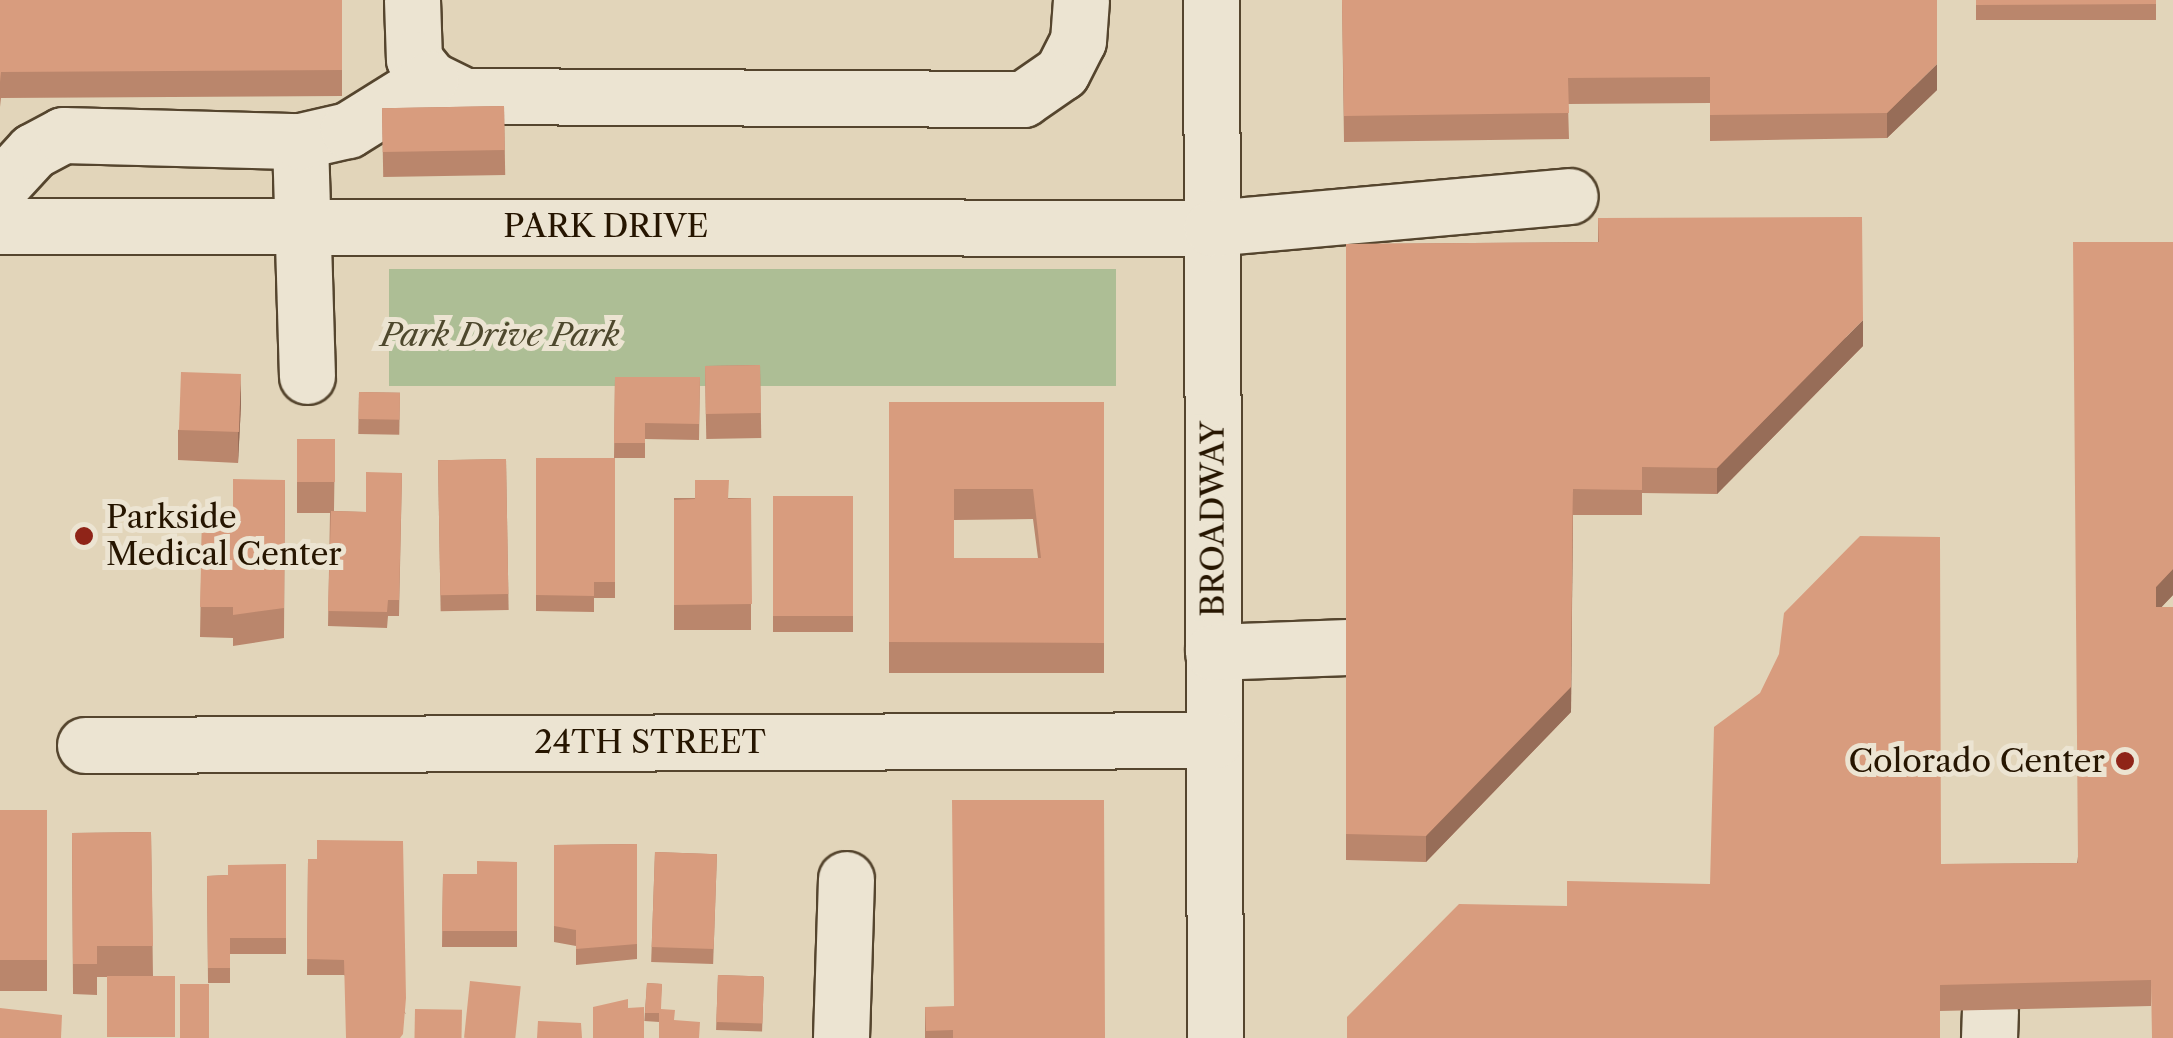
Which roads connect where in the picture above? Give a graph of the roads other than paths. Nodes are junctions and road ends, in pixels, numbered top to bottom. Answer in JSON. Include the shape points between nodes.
{"nodes":[{"id":1,"x":412,"y":0,"type":"edge"},
{"id":2,"x":1081,"y":0,"type":"edge"},
{"id":3,"x":1211,"y":0,"type":"edge"},
{"id":4,"x":430,"y":79,"type":"junction"},
{"id":5,"x":0,"y":135,"type":"edge"},
{"id":6,"x":63,"y":135,"type":"junction"},
{"id":7,"x":300,"y":141,"type":"junction"},
{"id":8,"x":0,"y":187,"type":"edge"},
{"id":9,"x":1570,"y":196,"type":"dead end"},
{"id":10,"x":305,"y":225,"type":"junction"},
{"id":11,"x":0,"y":226,"type":"edge"},
{"id":12,"x":1212,"y":228,"type":"junction"},
{"id":13,"x":307,"y":376,"type":"dead end"},
{"id":14,"x":1346,"y":647,"type":"edge"},
{"id":15,"x":1214,"y":652,"type":"junction"},
{"id":16,"x":1214,"y":740,"type":"junction"},
{"id":17,"x":85,"y":745,"type":"dead end"},
{"id":18,"x":846,"y":878,"type":"dead end"},
{"id":19,"x":841,"y":1038,"type":"edge"},
{"id":20,"x":1215,"y":1038,"type":"edge"}],
"edges":[{"from":1,"to":4,"type":"street","via":[[414,59]]},
{"from":2,"to":4,"type":"street","via":[[1078,41],[1062,72],[1023,98],[482,98]]},
{"from":3,"to":12,"type":"street","name":"BROADWAY"},
{"from":4,"to":7,"type":"street","via":[[348,130]]},
{"from":5,"to":6,"type":"street"},
{"from":6,"to":7,"type":"street"},
{"from":6,"to":8,"type":"street","via":[[32,151]]},
{"from":7,"to":10,"type":"street"},
{"from":9,"to":12,"type":"street","name":"PARK DRIVE"},
{"from":10,"to":11,"type":"street","name":"PARK DRIVE"},
{"from":10,"to":12,"type":"street","name":"PARK DRIVE"},
{"from":10,"to":13,"type":"street"},
{"from":12,"to":15,"type":"street","name":"BROADWAY"},
{"from":14,"to":15,"type":"street"},
{"from":15,"to":16,"type":"street","name":"BROADWAY"},
{"from":16,"to":17,"type":"street","name":"24TH STREET"},
{"from":16,"to":20,"type":"street","name":"BROADWAY"},
{"from":18,"to":19,"type":"street"}]}
